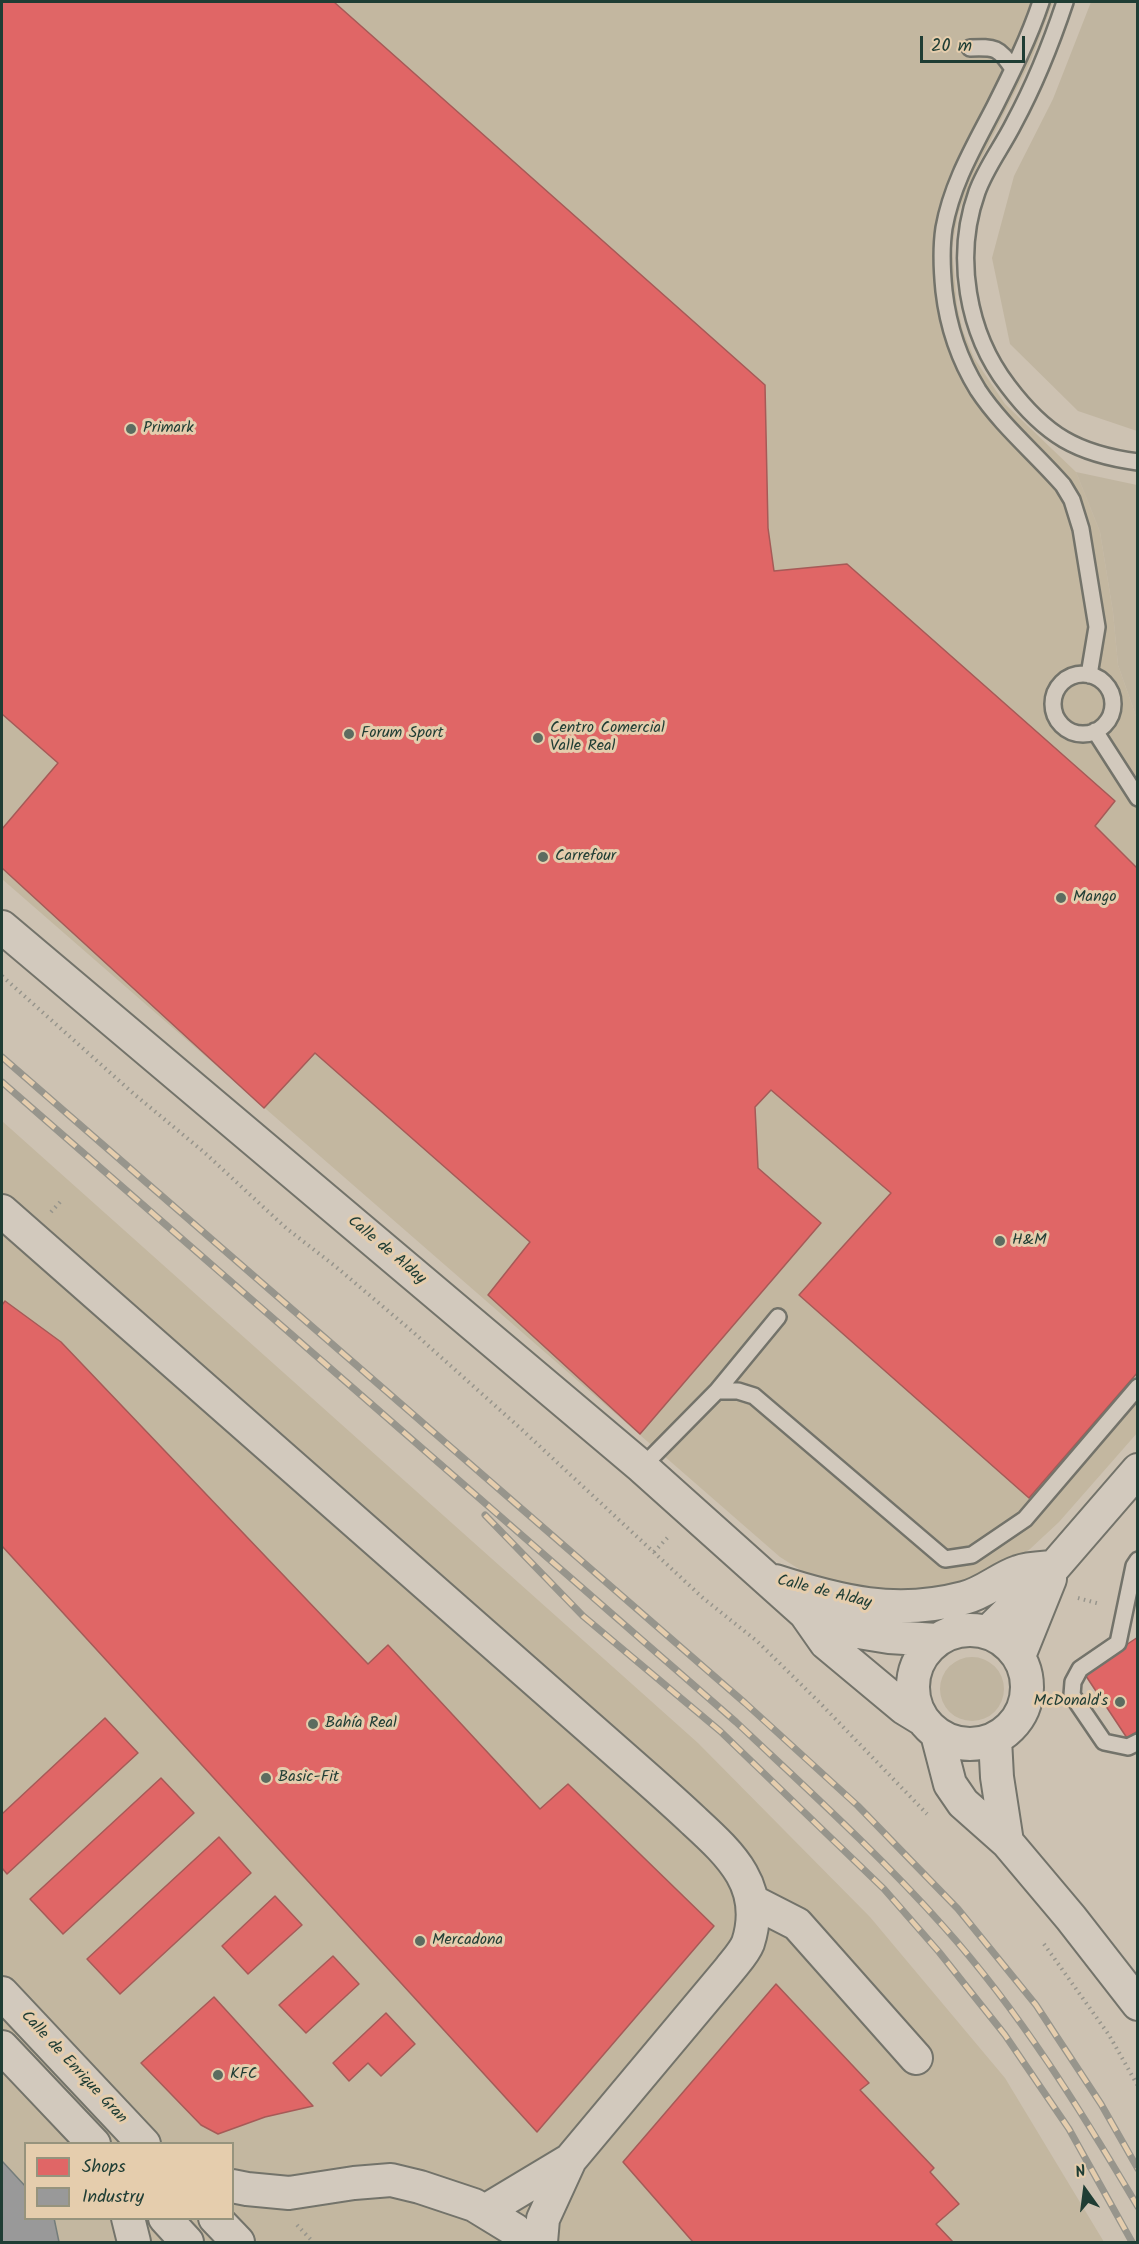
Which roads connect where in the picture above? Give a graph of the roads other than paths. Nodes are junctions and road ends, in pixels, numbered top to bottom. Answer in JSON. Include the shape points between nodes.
{"nodes":[{"id":1,"x":1041,"y":2,"type":"edge"},
{"id":2,"x":1065,"y":2,"type":"edge"},
{"id":3,"x":970,"y":48,"type":"dead end"},
{"id":4,"x":1013,"y":69,"type":"junction"},
{"id":5,"x":1137,"y":462,"type":"edge"},
{"id":6,"x":1089,"y":675,"type":"junction"},
{"id":7,"x":1095,"y":731,"type":"junction"},
{"id":8,"x":1137,"y":798,"type":"edge"},
{"id":9,"x":2,"y":927,"type":"edge"},
{"id":10,"x":2,"y":1211,"type":"edge"},
{"id":11,"x":778,"y":1317,"type":"dead end"},
{"id":12,"x":1137,"y":1387,"type":"edge"},
{"id":13,"x":717,"y":1391,"type":"junction"},
{"id":14,"x":642,"y":1467,"type":"junction"},
{"id":15,"x":1137,"y":1470,"type":"edge"},
{"id":16,"x":1137,"y":1560,"type":"edge"},
{"id":17,"x":1054,"y":1567,"type":"junction"},
{"id":18,"x":767,"y":1578,"type":"junction"},
{"id":19,"x":805,"y":1613,"type":"junction"},
{"id":20,"x":988,"y":1632,"type":"junction"},
{"id":21,"x":937,"y":1640,"type":"junction"},
{"id":22,"x":1018,"y":1656,"type":"junction"},
{"id":23,"x":929,"y":1727,"type":"junction"},
{"id":24,"x":995,"y":1739,"type":"junction"},
{"id":25,"x":1137,"y":1742,"type":"edge"},
{"id":26,"x":1007,"y":1842,"type":"junction"},
{"id":27,"x":752,"y":1901,"type":"junction"},
{"id":28,"x":2,"y":1993,"type":"edge"},
{"id":29,"x":1137,"y":2004,"type":"edge"},
{"id":30,"x":2,"y":2047,"type":"edge"},
{"id":31,"x":916,"y":2058,"type":"dead end"},
{"id":32,"x":92,"y":2142,"type":"edge"},
{"id":33,"x":142,"y":2142,"type":"edge"},
{"id":34,"x":570,"y":2160,"type":"junction"},
{"id":35,"x":234,"y":2186,"type":"edge"},
{"id":36,"x":485,"y":2211,"type":"junction"},
{"id":37,"x":119,"y":2220,"type":"edge"},
{"id":38,"x":128,"y":2220,"type":"edge"},
{"id":39,"x":167,"y":2220,"type":"edge"},
{"id":40,"x":217,"y":2220,"type":"edge"},
{"id":41,"x":120,"y":2242,"type":"edge"},
{"id":42,"x":134,"y":2242,"type":"edge"},
{"id":43,"x":187,"y":2242,"type":"edge"},
{"id":44,"x":238,"y":2242,"type":"edge"},
{"id":45,"x":524,"y":2242,"type":"edge"},
{"id":46,"x":541,"y":2242,"type":"edge"}],
"edges":[{"from":1,"to":4,"type":"lane"},
{"from":2,"to":5,"type":"lane","via":[[1040,69],[978,191],[967,236],[969,297],[990,361],[1034,416],[1067,442],[1109,458]]},
{"from":3,"to":4,"type":"lane","via":[[991,47],[1002,52]]},
{"from":4,"to":6,"type":"lane","via":[[952,196],[943,241],[945,300],[954,339],[977,389],[1072,500],[1081,529],[1097,627]]},
{"from":6,"to":7,"type":"lane","via":[[1106,684],[1113,702],[1108,720]]},
{"from":6,"to":7,"type":"lane","via":[[1079,674],[1061,683],[1055,691],[1053,711],[1072,733]]},
{"from":7,"to":8,"type":"lane"},
{"from":9,"to":14,"type":"street","name":"Calle de Alday"},
{"from":10,"to":27,"type":"street","via":[[727,1851],[743,1875]]},
{"from":11,"to":13,"type":"lane"},
{"from":12,"to":13,"type":"lane","via":[[1025,1519],[972,1555],[945,1559],[754,1396]]},
{"from":13,"to":14,"type":"lane"},
{"from":14,"to":18,"type":"street","name":"Calle de Alday"},
{"from":15,"to":17,"type":"street"},
{"from":16,"to":25,"type":"lane","via":[[1118,1643],[1080,1669],[1072,1695],[1104,1742],[1128,1747]]},
{"from":17,"to":18,"type":"street","name":"Calle de Alday","via":[[1017,1572],[967,1598],[934,1605],[883,1607],[820,1595]]},
{"from":17,"to":20,"type":"street"},
{"from":17,"to":22,"type":"street"},
{"from":18,"to":19,"type":"street","name":"Calle de Alday"},
{"from":19,"to":21,"type":"street","name":"Calle de Alday","via":[[846,1630]]},
{"from":19,"to":23,"type":"street","name":"Calle de Alday","via":[[825,1643]]},
{"from":20,"to":21,"type":"street","via":[[953,1632]]},
{"from":20,"to":22,"type":"street","via":[[1005,1641]]},
{"from":21,"to":23,"type":"street","via":[[924,1653],[912,1685],[914,1703]]},
{"from":22,"to":24,"type":"street","via":[[1026,1673],[1028,1693],[1011,1728]]},
{"from":23,"to":24,"type":"street","via":[[950,1741],[965,1745]]},
{"from":23,"to":26,"type":"street","via":[[950,1784],[963,1803]]},
{"from":24,"to":26,"type":"street"},
{"from":26,"to":29,"type":"street"},
{"from":27,"to":31,"type":"street","via":[[797,1924]]},
{"from":27,"to":34,"type":"street","via":[[747,1946]]},
{"from":28,"to":33,"type":"street","name":"Calle de Enrique Gran"},
{"from":30,"to":32,"type":"street"},
{"from":34,"to":36,"type":"street"},
{"from":34,"to":46,"type":"street","via":[[543,2219]]},
{"from":35,"to":36,"type":"street","via":[[289,2193],[391,2180]]},
{"from":36,"to":45,"type":"street","via":[[514,2230]]},
{"from":37,"to":41,"type":"street"},
{"from":38,"to":42,"type":"street"},
{"from":39,"to":43,"type":"street"},
{"from":40,"to":44,"type":"street"}]}
